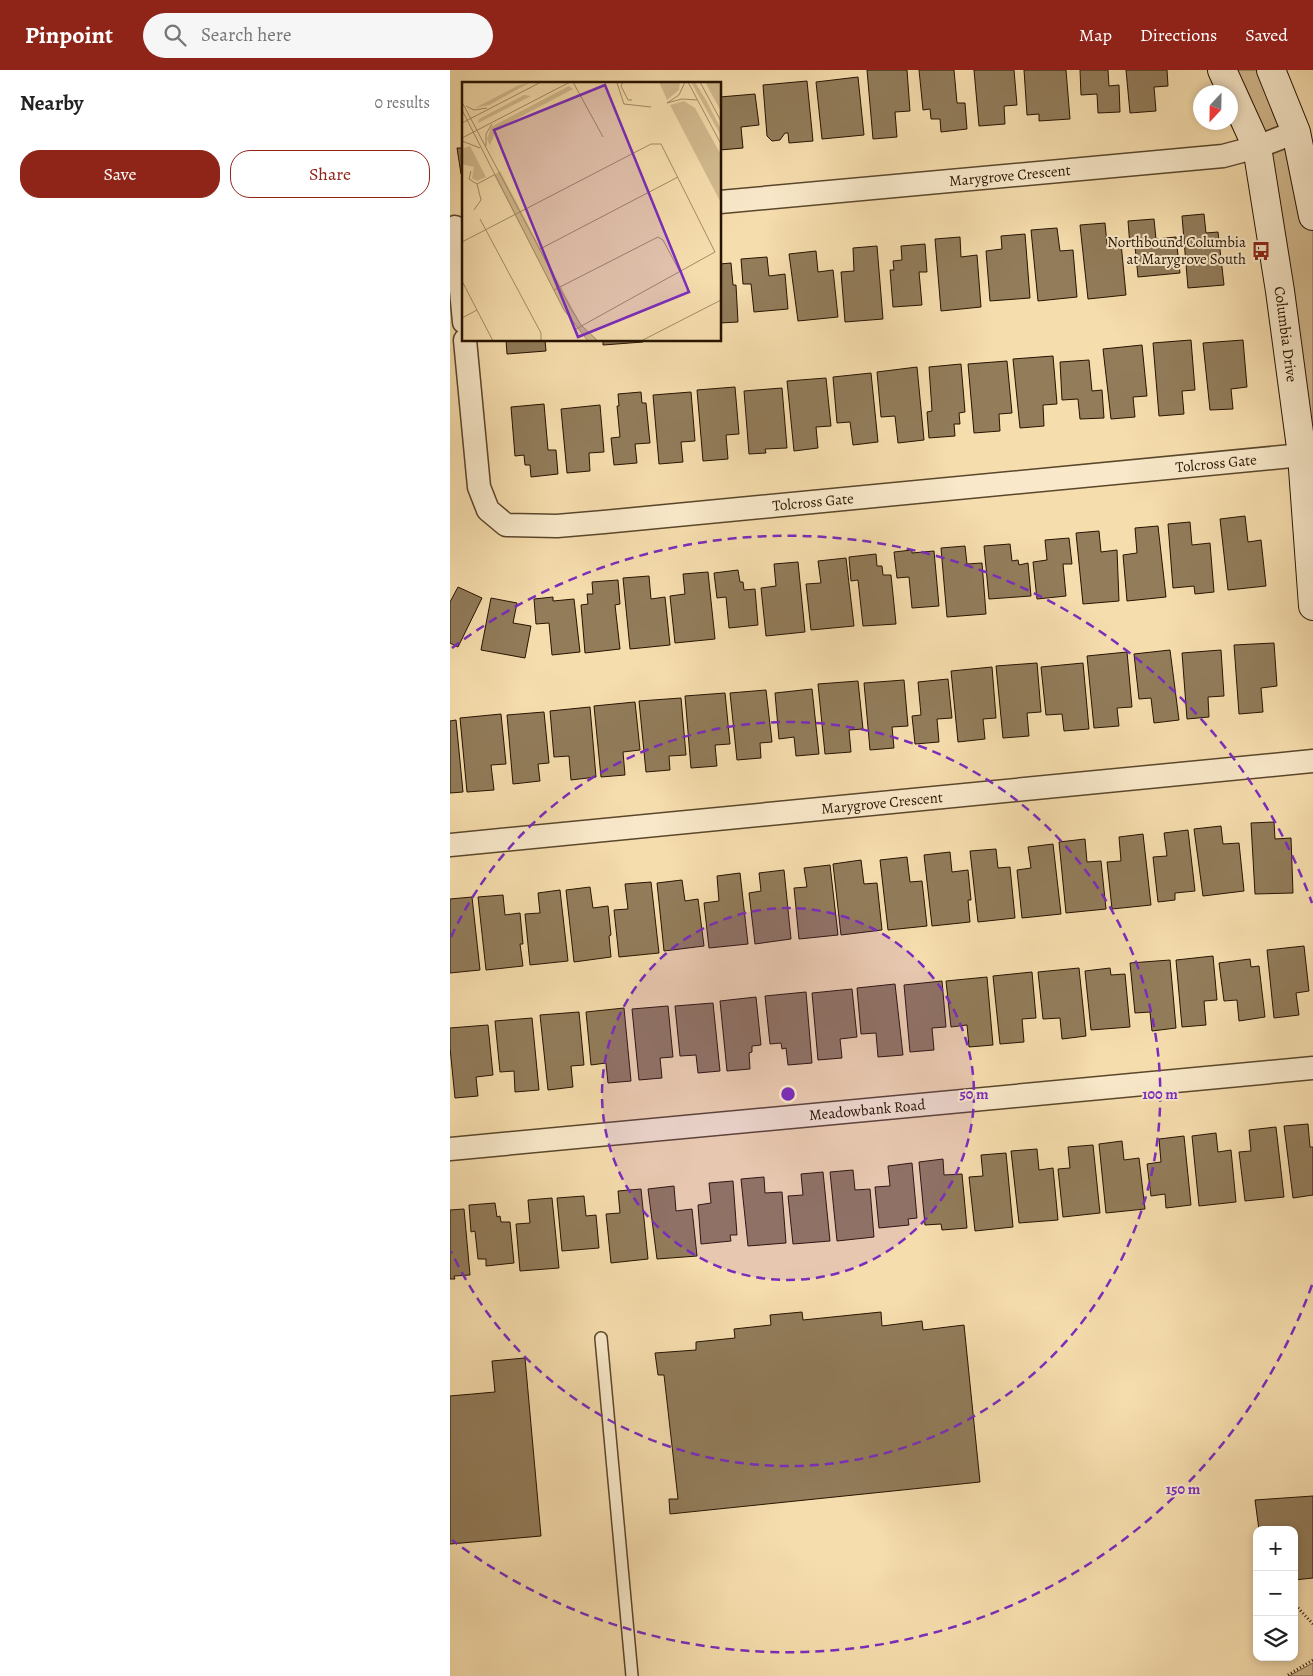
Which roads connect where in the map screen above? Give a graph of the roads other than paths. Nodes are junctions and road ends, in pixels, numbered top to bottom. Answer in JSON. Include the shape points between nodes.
{"nodes":[{"id":1,"x":1222,"y":70,"type":"edge"},
{"id":2,"x":1271,"y":70,"type":"edge"},
{"id":3,"x":1296,"y":132,"type":"junction"},
{"id":4,"x":1257,"y":147,"type":"junction"},
{"id":5,"x":721,"y":202,"type":"edge"},
{"id":6,"x":1313,"y":216,"type":"edge"},
{"id":7,"x":456,"y":227,"type":"edge"},
{"id":8,"x":462,"y":298,"type":"edge"},
{"id":9,"x":465,"y":341,"type":"edge"},
{"id":10,"x":1307,"y":454,"type":"edge"},
{"id":11,"x":1313,"y":606,"type":"edge"},
{"id":12,"x":1313,"y":761,"type":"edge"},
{"id":13,"x":450,"y":845,"type":"edge"},
{"id":14,"x":1313,"y":1068,"type":"edge"},
{"id":15,"x":450,"y":1149,"type":"edge"},
{"id":16,"x":601,"y":1338,"type":"dead end"},
{"id":17,"x":632,"y":1676,"type":"edge"}],
"edges":[{"from":1,"to":4,"type":"street","name":"Columbia Drive"},
{"from":2,"to":3,"type":"street"},
{"from":3,"to":4,"type":"street","name":"Marygrove Crescent"},
{"from":3,"to":6,"type":"street"},
{"from":4,"to":5,"type":"street","name":"Marygrove Crescent","via":[[1223,156]]},
{"from":4,"to":10,"type":"street","name":"Columbia Drive"},
{"from":7,"to":8,"type":"street"},
{"from":9,"to":10,"type":"street","name":"Tolcross Gate","via":[[479,487],[488,510],[506,525],[557,526],[604,522]]},
{"from":10,"to":11,"type":"street","name":"Columbia Drive"},
{"from":12,"to":13,"type":"street","name":"Marygrove Crescent"},
{"from":14,"to":15,"type":"street","name":"Meadowbank Road"},
{"from":16,"to":17,"type":"lane"}]}
